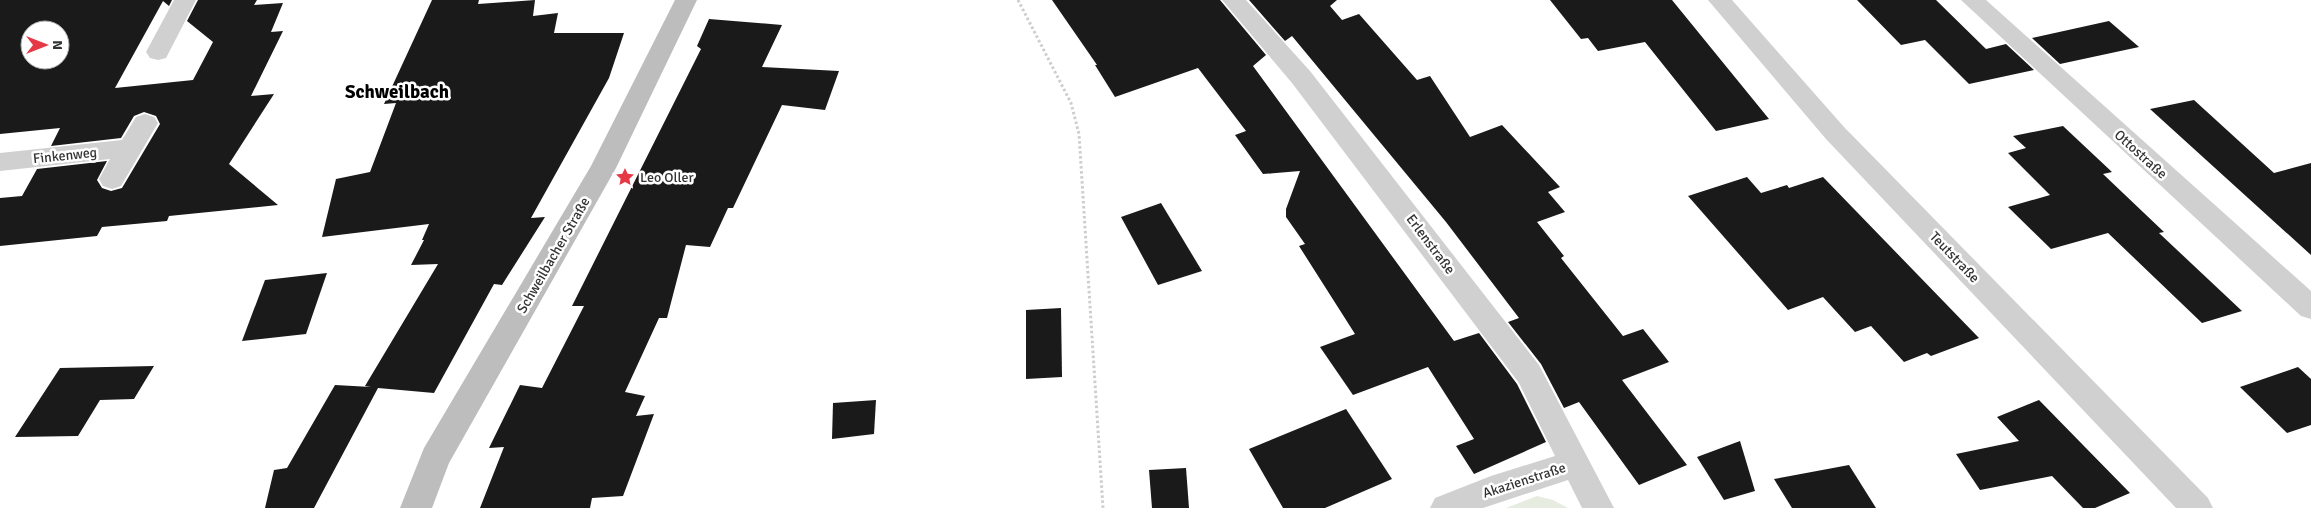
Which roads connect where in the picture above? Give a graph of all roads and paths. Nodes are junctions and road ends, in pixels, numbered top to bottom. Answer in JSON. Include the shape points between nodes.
{"nodes":[{"id":1,"x":185,"y":0,"type":"edge"},
{"id":2,"x":686,"y":0,"type":"edge"},
{"id":3,"x":1018,"y":0,"type":"edge"},
{"id":4,"x":1233,"y":0,"type":"edge"},
{"id":5,"x":1719,"y":0,"type":"edge"},
{"id":6,"x":1972,"y":0,"type":"edge"},
{"id":7,"x":158,"y":52,"type":"dead end"},
{"id":8,"x":145,"y":123,"type":"dead end"},
{"id":9,"x":130,"y":148,"type":"junction"},
{"id":10,"x":0,"y":162,"type":"edge"},
{"id":11,"x":112,"y":179,"type":"dead end"},
{"id":12,"x":2311,"y":308,"type":"edge"},
{"id":13,"x":1575,"y":464,"type":"junction"},
{"id":14,"x":416,"y":508,"type":"edge"},
{"id":15,"x":1102,"y":508,"type":"edge"},
{"id":16,"x":1446,"y":508,"type":"edge"},
{"id":17,"x":1598,"y":508,"type":"edge"},
{"id":18,"x":2197,"y":508,"type":"edge"}],
"edges":[{"from":1,"to":7,"type":"street"},
{"from":2,"to":14,"type":"main road","name":"Schweilbacher Straße","via":[[603,168],[436,458]]},
{"from":3,"to":15,"type":"path","via":[[1070,103],[1079,134]]},
{"from":4,"to":13,"type":"street","name":"Erlenstraße","via":[[1301,77],[1529,374]]},
{"from":5,"to":18,"type":"street","name":"Teutstraße","via":[[1835,133]]},
{"from":6,"to":12,"type":"street","name":"Ottostraße"},
{"from":8,"to":9,"type":"street"},
{"from":9,"to":10,"type":"street","name":"Finkenweg"},
{"from":9,"to":11,"type":"street"},
{"from":13,"to":16,"type":"street","name":"Akazienstraße","via":[[1491,490]]},
{"from":13,"to":17,"type":"street","name":"Erlenstraße"}]}
